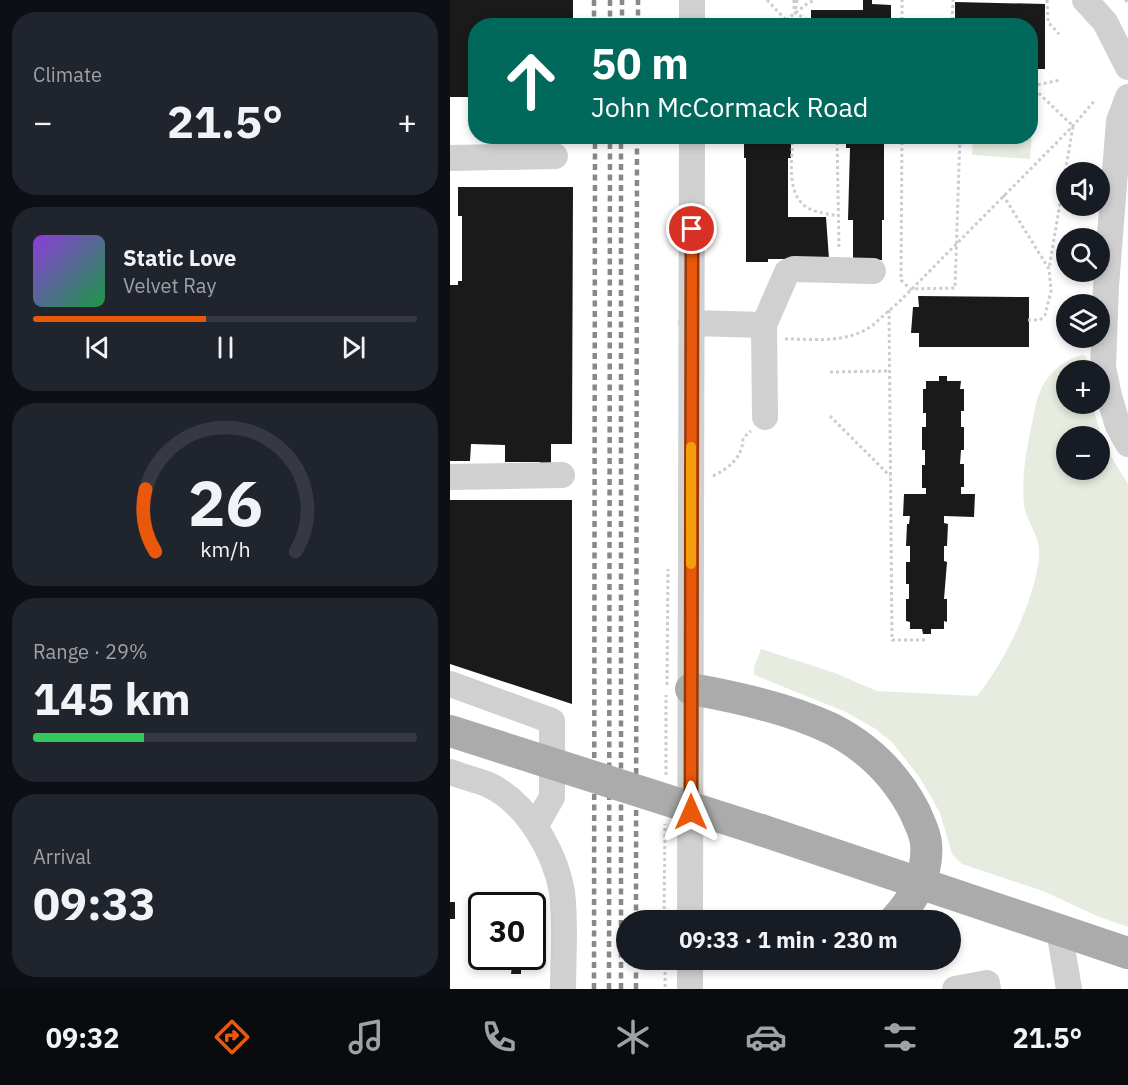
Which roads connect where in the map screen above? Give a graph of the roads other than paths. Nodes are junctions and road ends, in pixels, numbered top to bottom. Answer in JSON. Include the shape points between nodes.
{"nodes":[{"id":1,"x":692,"y":0,"type":"edge"},
{"id":2,"x":1085,"y":0,"type":"edge"},
{"id":3,"x":692,"y":18,"type":"edge"},
{"id":4,"x":1128,"y":67,"type":"edge"},
{"id":5,"x":1128,"y":97,"type":"edge"},
{"id":6,"x":692,"y":144,"type":"edge"},
{"id":7,"x":555,"y":156,"type":"dead end"},
{"id":8,"x":450,"y":158,"type":"edge"},
{"id":9,"x":873,"y":271,"type":"dead end"},
{"id":10,"x":691,"y":323,"type":"junction"},
{"id":11,"x":764,"y":332,"type":"junction"},
{"id":12,"x":765,"y":417,"type":"road end"},
{"id":13,"x":1128,"y":444,"type":"edge"},
{"id":14,"x":562,"y":475,"type":"dead end"},
{"id":15,"x":450,"y":477,"type":"edge"},
{"id":16,"x":450,"y":684,"type":"edge"},
{"id":17,"x":691,"y":688,"type":"junction"},
{"id":18,"x":450,"y":731,"type":"edge"},
{"id":19,"x":450,"y":772,"type":"edge"},
{"id":20,"x":535,"y":827,"type":"junction"},
{"id":21,"x":920,"y":883,"type":"junction"},
{"id":22,"x":690,"y":910,"type":"edge"},
{"id":23,"x":904,"y":910,"type":"edge"},
{"id":24,"x":1059,"y":930,"type":"junction"},
{"id":25,"x":1128,"y":953,"type":"edge"},
{"id":26,"x":690,"y":970,"type":"edge"},
{"id":27,"x":562,"y":989,"type":"edge"},
{"id":28,"x":690,"y":989,"type":"edge"},
{"id":29,"x":955,"y":989,"type":"edge"},
{"id":30,"x":988,"y":989,"type":"edge"},
{"id":31,"x":1069,"y":989,"type":"edge"}],
"edges":[{"from":1,"to":3,"type":"street"},
{"from":2,"to":4,"type":"street","via":[[1105,22]]},
{"from":5,"to":13,"type":"street","via":[[1119,121],[1103,367],[1118,426]]},
{"from":6,"to":10,"type":"street"},
{"from":7,"to":8,"type":"street"},
{"from":9,"to":11,"type":"street","via":[[787,272]]},
{"from":10,"to":11,"type":"street"},
{"from":10,"to":17,"type":"street"},
{"from":11,"to":12,"type":"street"},
{"from":14,"to":15,"type":"street"},
{"from":16,"to":20,"type":"street","via":[[552,721],[552,797]]},
{"from":17,"to":21,"type":"main road","via":[[812,721],[869,752],[900,788],[923,830],[926,856]]},
{"from":17,"to":22,"type":"street"},
{"from":18,"to":21,"type":"main road","bridge":true},
{"from":19,"to":20,"type":"street","via":[[489,785],[505,795]]},
{"from":20,"to":27,"type":"street","via":[[562,892]]},
{"from":21,"to":23,"type":"main road"},
{"from":21,"to":24,"type":"main road"},
{"from":24,"to":25,"type":"main road"},
{"from":24,"to":31,"type":"street"},
{"from":26,"to":28,"type":"street"},
{"from":29,"to":30,"type":"street","via":[[987,983]]}]}
